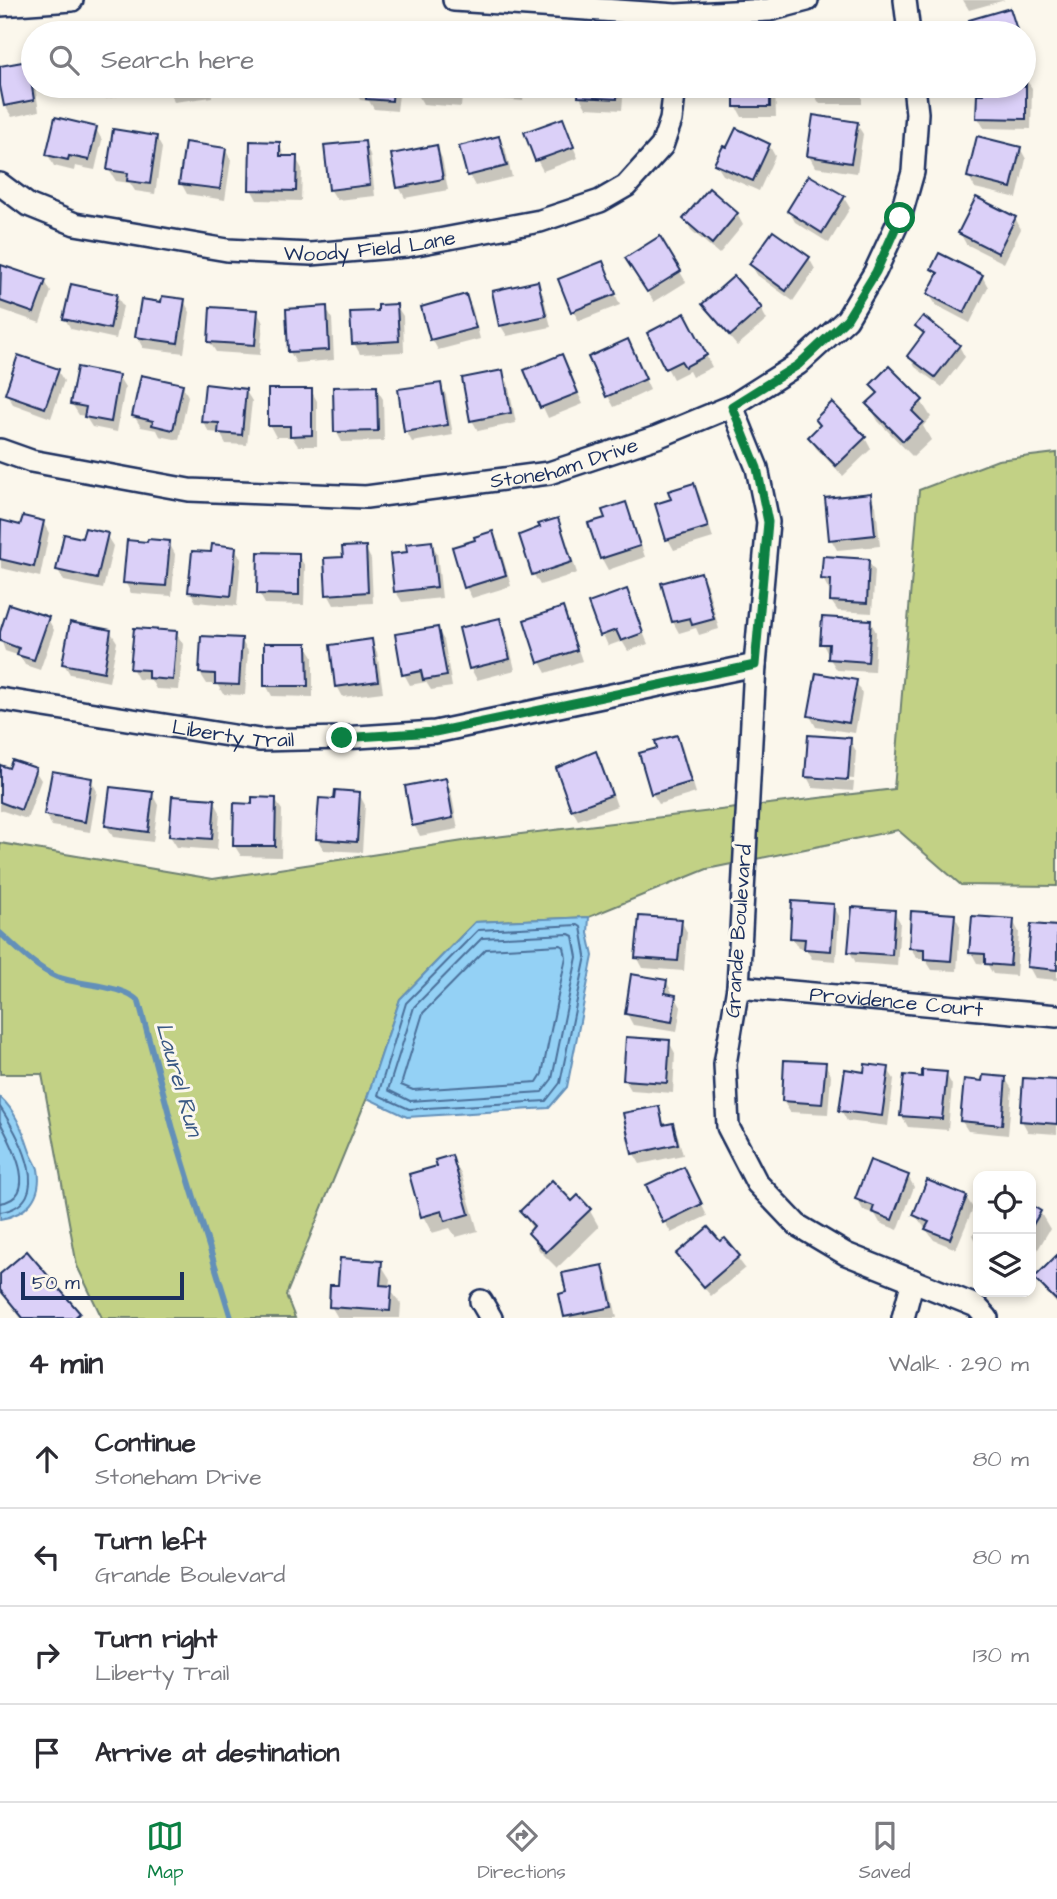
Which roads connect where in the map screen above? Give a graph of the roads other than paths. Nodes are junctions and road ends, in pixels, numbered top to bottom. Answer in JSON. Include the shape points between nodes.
{"nodes":[{"id":1,"x":72,"y":0,"type":"edge"},
{"id":2,"x":454,"y":0,"type":"edge"},
{"id":3,"x":807,"y":0,"type":"edge"},
{"id":4,"x":905,"y":0,"type":"edge"},
{"id":5,"x":0,"y":5,"type":"edge"},
{"id":6,"x":648,"y":21,"type":"edge"},
{"id":7,"x":696,"y":21,"type":"edge"},
{"id":8,"x":908,"y":21,"type":"edge"},
{"id":9,"x":674,"y":98,"type":"edge"},
{"id":10,"x":915,"y":98,"type":"edge"},
{"id":11,"x":0,"y":184,"type":"edge"},
{"id":12,"x":732,"y":406,"type":"junction"},
{"id":13,"x":0,"y":450,"type":"edge"},
{"id":14,"x":755,"y":665,"type":"junction"},
{"id":15,"x":0,"y":699,"type":"edge"},
{"id":16,"x":738,"y":987,"type":"junction"},
{"id":17,"x":1057,"y":1016,"type":"edge"},
{"id":18,"x":913,"y":1280,"type":"junction"},
{"id":19,"x":903,"y":1318,"type":"edge"},
{"id":20,"x":987,"y":1318,"type":"edge"}],
"edges":[{"from":1,"to":5,"type":"street"},
{"from":2,"to":6,"type":"street"},
{"from":3,"to":7,"type":"street"},
{"from":4,"to":8,"type":"street"},
{"from":9,"to":11,"type":"street","name":"Woody Field Lane","via":[[662,146],[626,186],[600,201],[540,222],[406,246],[311,254],[227,250],[75,224],[28,205]]},
{"from":10,"to":12,"type":"street","name":"Stoneham Drive","via":[[913,173],[900,218],[876,272],[847,319],[798,365]]},
{"from":12,"to":13,"type":"street","name":"Stoneham Drive","via":[[549,473],[366,497],[189,489],[31,461]]},
{"from":12,"to":14,"type":"street","name":"Grande Boulevard","via":[[757,468],[768,522]]},
{"from":14,"to":15,"type":"street","name":"Liberty Trail","via":[[435,732],[342,738],[259,740]]},
{"from":14,"to":16,"type":"street","name":"Grande Boulevard"},
{"from":16,"to":17,"type":"street","name":"Providence Court"},
{"from":16,"to":18,"type":"street","name":"Grande Boulevard","via":[[725,1064],[728,1127],[758,1184],[797,1225],[846,1254]]},
{"from":18,"to":19,"type":"street"},
{"from":18,"to":20,"type":"street","name":"Grande Boulevard","via":[[976,1306]]}]}
